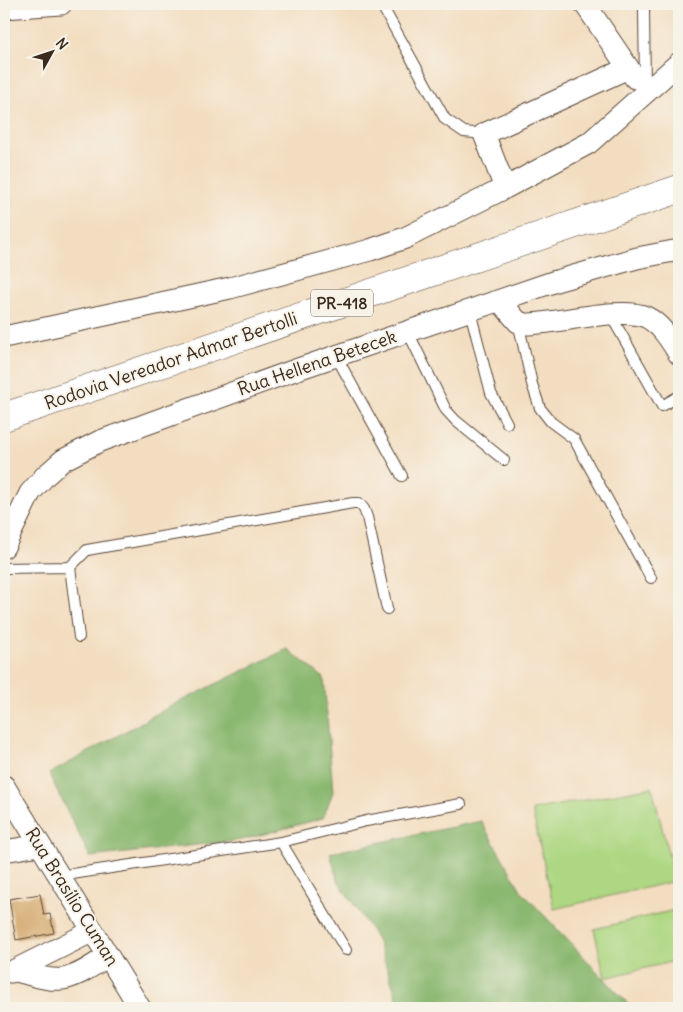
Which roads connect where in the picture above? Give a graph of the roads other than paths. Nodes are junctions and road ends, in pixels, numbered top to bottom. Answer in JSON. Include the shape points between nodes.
{"nodes":[{"id":1,"x":61,"y":4,"type":"edge"},
{"id":2,"x":381,"y":4,"type":"edge"},
{"id":3,"x":585,"y":4,"type":"edge"},
{"id":4,"x":646,"y":4,"type":"edge"},
{"id":5,"x":4,"y":8,"type":"edge"},
{"id":6,"x":679,"y":63,"type":"edge"},
{"id":7,"x":628,"y":68,"type":"junction"},
{"id":8,"x":645,"y":93,"type":"junction"},
{"id":9,"x":484,"y":134,"type":"junction"},
{"id":10,"x":505,"y":188,"type":"junction"},
{"id":11,"x":679,"y":189,"type":"edge"},
{"id":12,"x":679,"y":250,"type":"edge"},
{"id":13,"x":500,"y":301,"type":"junction"},
{"id":14,"x":470,"y":311,"type":"junction"},
{"id":15,"x":610,"y":314,"type":"junction"},
{"id":16,"x":518,"y":322,"type":"junction"},
{"id":17,"x":408,"y":332,"type":"junction"},
{"id":18,"x":4,"y":337,"type":"edge"},
{"id":19,"x":679,"y":354,"type":"edge"},
{"id":20,"x":336,"y":356,"type":"junction"},
{"id":21,"x":679,"y":396,"type":"edge"},
{"id":22,"x":4,"y":417,"type":"edge"},
{"id":23,"x":507,"y":423,"type":"dead end"},
{"id":24,"x":504,"y":460,"type":"dead end"},
{"id":25,"x":402,"y":476,"type":"dead end"},
{"id":26,"x":4,"y":547,"type":"edge"},
{"id":27,"x":70,"y":567,"type":"junction"},
{"id":28,"x":4,"y":568,"type":"edge"},
{"id":29,"x":651,"y":578,"type":"dead end"},
{"id":30,"x":387,"y":609,"type":"dead end"},
{"id":31,"x":79,"y":637,"type":"dead end"},
{"id":32,"x":4,"y":786,"type":"edge"},
{"id":33,"x":461,"y":804,"type":"dead end"},
{"id":34,"x":281,"y":842,"type":"junction"},
{"id":35,"x":40,"y":844,"type":"junction"},
{"id":36,"x":4,"y":851,"type":"edge"},
{"id":37,"x":59,"y":876,"type":"junction"},
{"id":38,"x":93,"y":932,"type":"junction"},
{"id":39,"x":346,"y":950,"type":"dead end"},
{"id":40,"x":108,"y":956,"type":"junction"},
{"id":41,"x":10,"y":972,"type":"edge"},
{"id":42,"x":140,"y":1008,"type":"edge"}],
"edges":[{"from":1,"to":5,"type":"street"},
{"from":2,"to":9,"type":"lane","via":[[444,119],[464,132]]},
{"from":3,"to":7,"type":"street"},
{"from":4,"to":8,"type":"lane"},
{"from":6,"to":8,"type":"street"},
{"from":7,"to":8,"type":"street"},
{"from":7,"to":9,"type":"street"},
{"from":8,"to":10,"type":"street","via":[[588,143]]},
{"from":9,"to":10,"type":"street"},
{"from":10,"to":18,"type":"street","via":[[436,224],[370,250],[230,288]]},
{"from":11,"to":22,"type":"highway","name":"Rodovia Vereador Admar Bertolli","number":"PR-418"},
{"from":12,"to":13,"type":"street","name":"Rua Hellena Betecek","via":[[597,268]]},
{"from":13,"to":14,"type":"street","name":"Rua Hellena Betecek"},
{"from":13,"to":16,"type":"street"},
{"from":14,"to":17,"type":"street","name":"Rua Hellena Betecek"},
{"from":14,"to":23,"type":"lane","via":[[491,393]]},
{"from":15,"to":16,"type":"street","via":[[536,324]]},
{"from":15,"to":19,"type":"street","via":[[635,313],[647,317],[659,326]]},
{"from":15,"to":21,"type":"lane","via":[[662,406]]},
{"from":16,"to":29,"type":"lane","via":[[540,408],[551,422],[574,439]]},
{"from":17,"to":20,"type":"street","name":"Rua Hellena Betecek"},
{"from":17,"to":24,"type":"lane","via":[[446,410],[456,422]]},
{"from":20,"to":25,"type":"lane"},
{"from":20,"to":26,"type":"street","name":"Rua Hellena Betecek","via":[[100,440],[76,452],[44,476],[30,493]]},
{"from":27,"to":28,"type":"lane"},
{"from":27,"to":30,"type":"lane","via":[[87,550],[359,503],[368,517]]},
{"from":27,"to":31,"type":"lane"},
{"from":32,"to":35,"type":"street","name":"Rua Brasílio Cuman"},
{"from":33,"to":34,"type":"lane","via":[[366,821]]},
{"from":34,"to":37,"type":"lane"},
{"from":34,"to":39,"type":"lane"},
{"from":35,"to":36,"type":"street"},
{"from":35,"to":37,"type":"street","name":"Rua Brasílio Cuman"},
{"from":37,"to":38,"type":"street","name":"Rua Brasílio Cuman"},
{"from":38,"to":40,"type":"street","name":"Rua Brasílio Cuman"},
{"from":38,"to":41,"type":"street"},
{"from":40,"to":41,"type":"street","via":[[62,979]]},
{"from":40,"to":42,"type":"street","name":"Rua Brasílio Cuman"}]}
